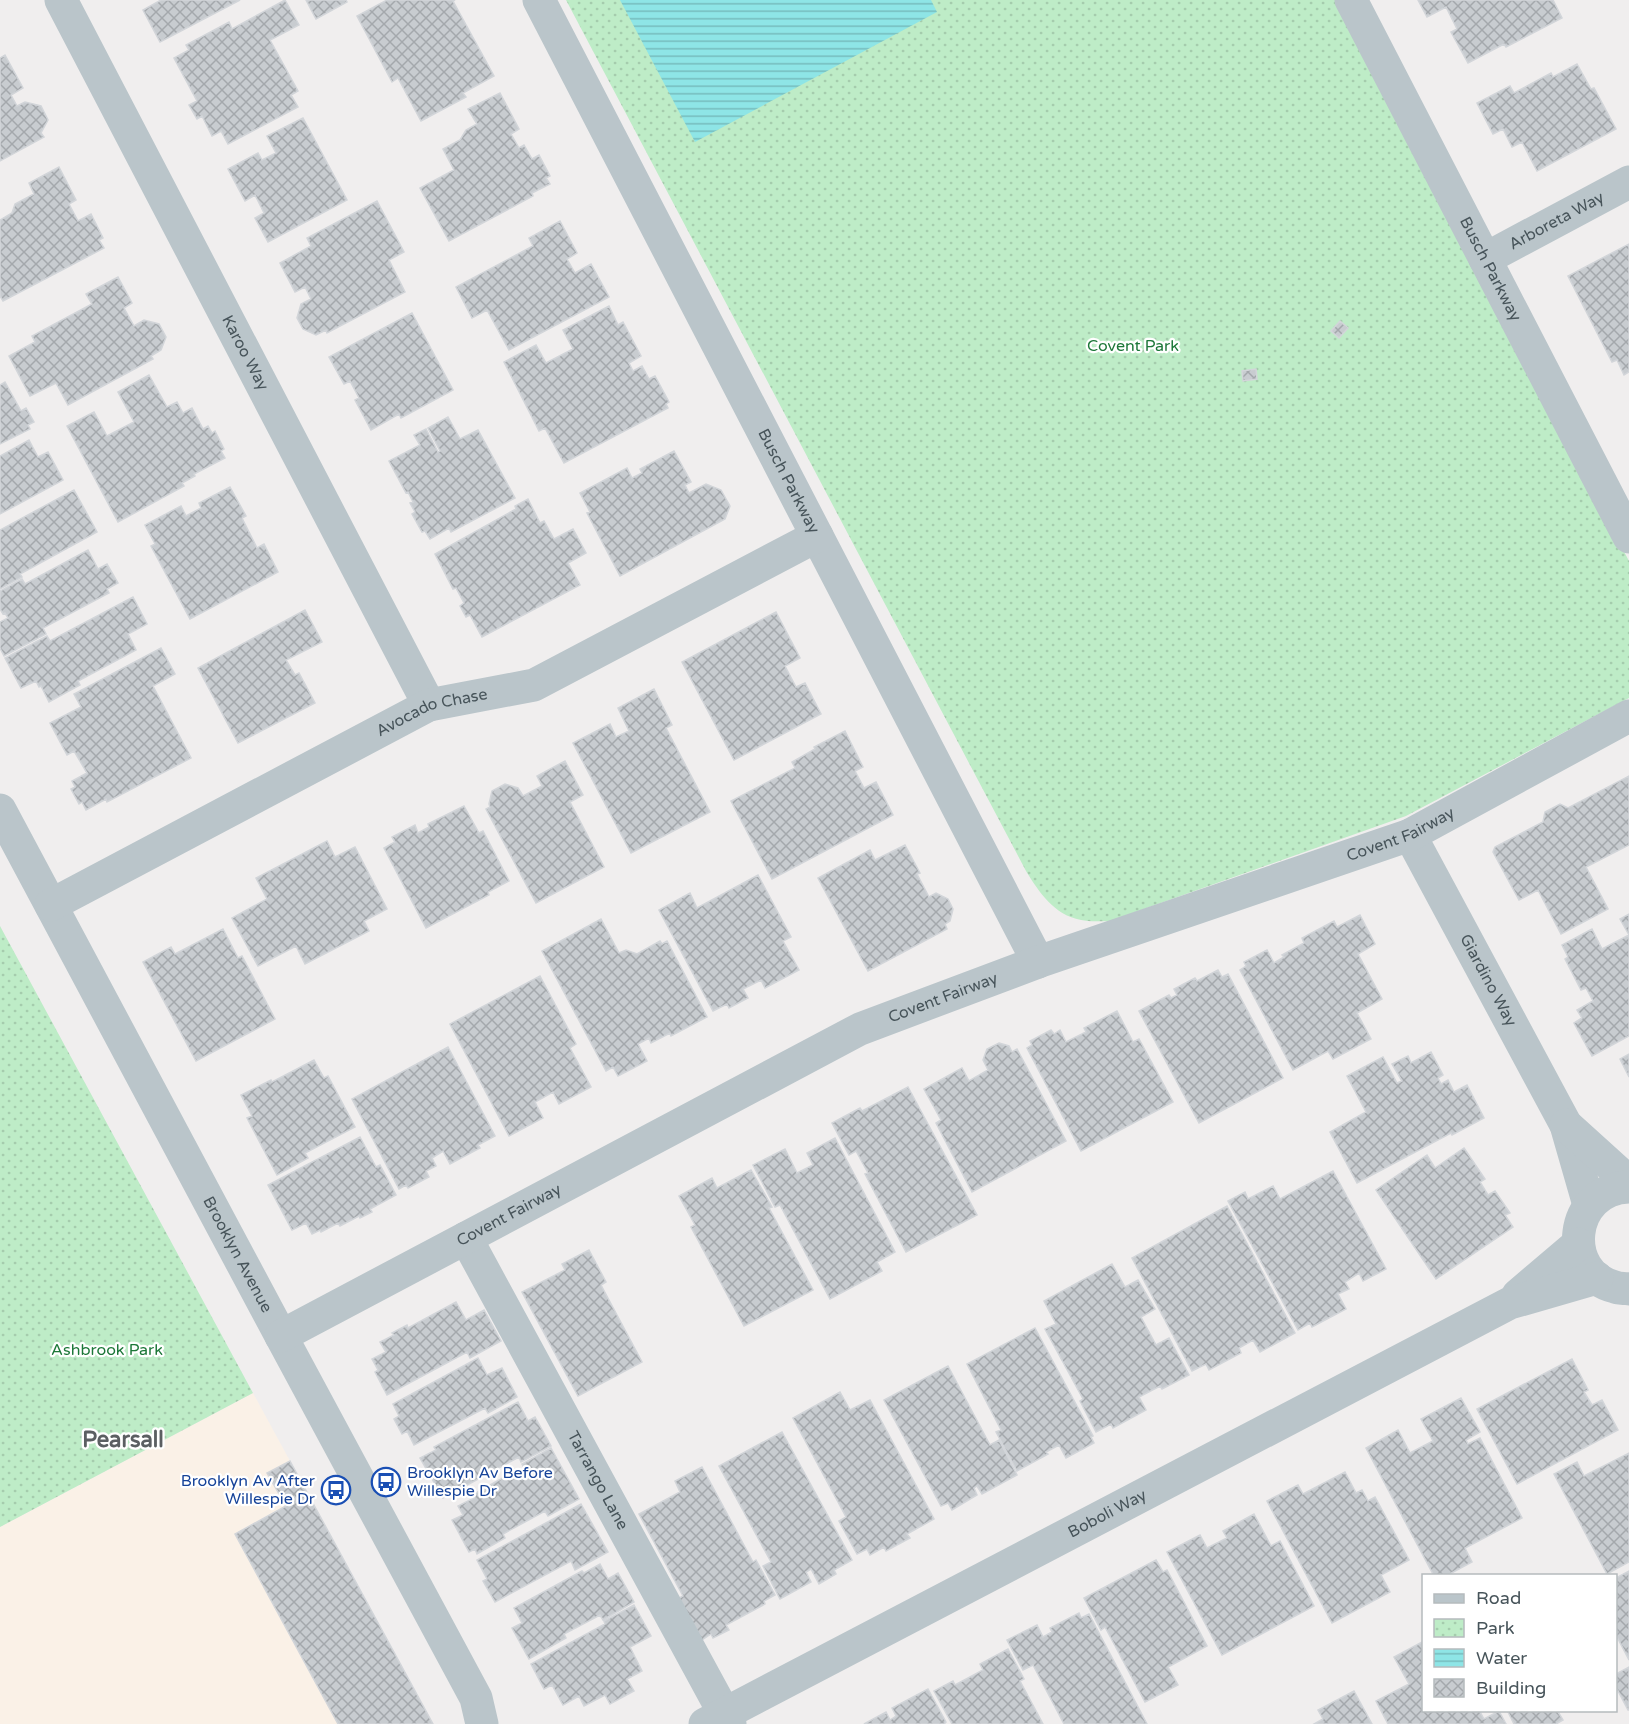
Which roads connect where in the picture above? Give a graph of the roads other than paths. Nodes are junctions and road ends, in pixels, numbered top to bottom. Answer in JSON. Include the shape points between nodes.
{"nodes":[{"id":1,"x":60,"y":0,"type":"edge"},
{"id":2,"x":539,"y":0,"type":"edge"},
{"id":3,"x":1352,"y":0,"type":"edge"},
{"id":4,"x":1629,"y":183,"type":"edge"},
{"id":5,"x":1485,"y":259,"type":"junction"},
{"id":6,"x":817,"y":536,"type":"junction"},
{"id":7,"x":1629,"y":537,"type":"edge"},
{"id":8,"x":429,"y":705,"type":"junction"},
{"id":9,"x":1629,"y":716,"type":"edge"},
{"id":10,"x":0,"y":810,"type":"edge"},
{"id":11,"x":1410,"y":835,"type":"junction"},
{"id":12,"x":51,"y":905,"type":"junction"},
{"id":13,"x":1038,"y":962,"type":"junction"},
{"id":14,"x":1566,"y":1125,"type":"junction"},
{"id":15,"x":1629,"y":1182,"type":"edge"},
{"id":16,"x":1629,"y":1188,"type":"edge"},
{"id":17,"x":1589,"y":1205,"type":"junction"},
{"id":18,"x":466,"y":1238,"type":"junction"},
{"id":19,"x":1578,"y":1244,"type":"junction"},
{"id":20,"x":1597,"y":1278,"type":"junction"},
{"id":21,"x":1629,"y":1289,"type":"edge"},
{"id":22,"x":1510,"y":1303,"type":"junction"},
{"id":23,"x":281,"y":1336,"type":"junction"},
{"id":24,"x":479,"y":1711,"type":"edge"},
{"id":25,"x":720,"y":1721,"type":"edge"},
{"id":26,"x":507,"y":1724,"type":"edge"}],
"edges":[{"from":1,"to":8,"type":"street","name":"Karoo Way"},
{"from":2,"to":6,"type":"street","name":"Busch Parkway"},
{"from":3,"to":5,"type":"street","name":"Busch Parkway"},
{"from":4,"to":5,"type":"street","name":"Arboreta Way"},
{"from":5,"to":7,"type":"street","name":"Busch Parkway"},
{"from":6,"to":8,"type":"street","name":"Avocado Chase","via":[[534,685]]},
{"from":6,"to":13,"type":"street","name":"Busch Parkway"},
{"from":8,"to":12,"type":"street","name":"Avocado Chase"},
{"from":9,"to":11,"type":"street","name":"Covent Fairway"},
{"from":10,"to":12,"type":"street","name":"Brooklyn Avenue"},
{"from":11,"to":13,"type":"street","name":"Covent Fairway"},
{"from":11,"to":14,"type":"street","name":"Giardino Way"},
{"from":12,"to":23,"type":"street","name":"Brooklyn Avenue"},
{"from":13,"to":18,"type":"street","name":"Covent Fairway","via":[[860,1029]]},
{"from":14,"to":15,"type":"street","name":"Giardino Way"},
{"from":14,"to":17,"type":"street","name":"Giardino Way"},
{"from":16,"to":17,"type":"street","via":[[1605,1193]]},
{"from":17,"to":19,"type":"street","via":[[1580,1224]]},
{"from":18,"to":23,"type":"street","name":"Covent Fairway"},
{"from":18,"to":25,"type":"street","name":"Tarrango Lane"},
{"from":19,"to":20,"type":"street","via":[[1584,1263]]},
{"from":19,"to":22,"type":"street","name":"Boboli Way"},
{"from":20,"to":21,"type":"street"},
{"from":20,"to":22,"type":"street","name":"Boboli Way"},
{"from":22,"to":25,"type":"street","name":"Boboli Way"},
{"from":23,"to":24,"type":"street","name":"Brooklyn Avenue"},
{"from":24,"to":26,"type":"street","name":"Brooklyn Avenue"}]}
